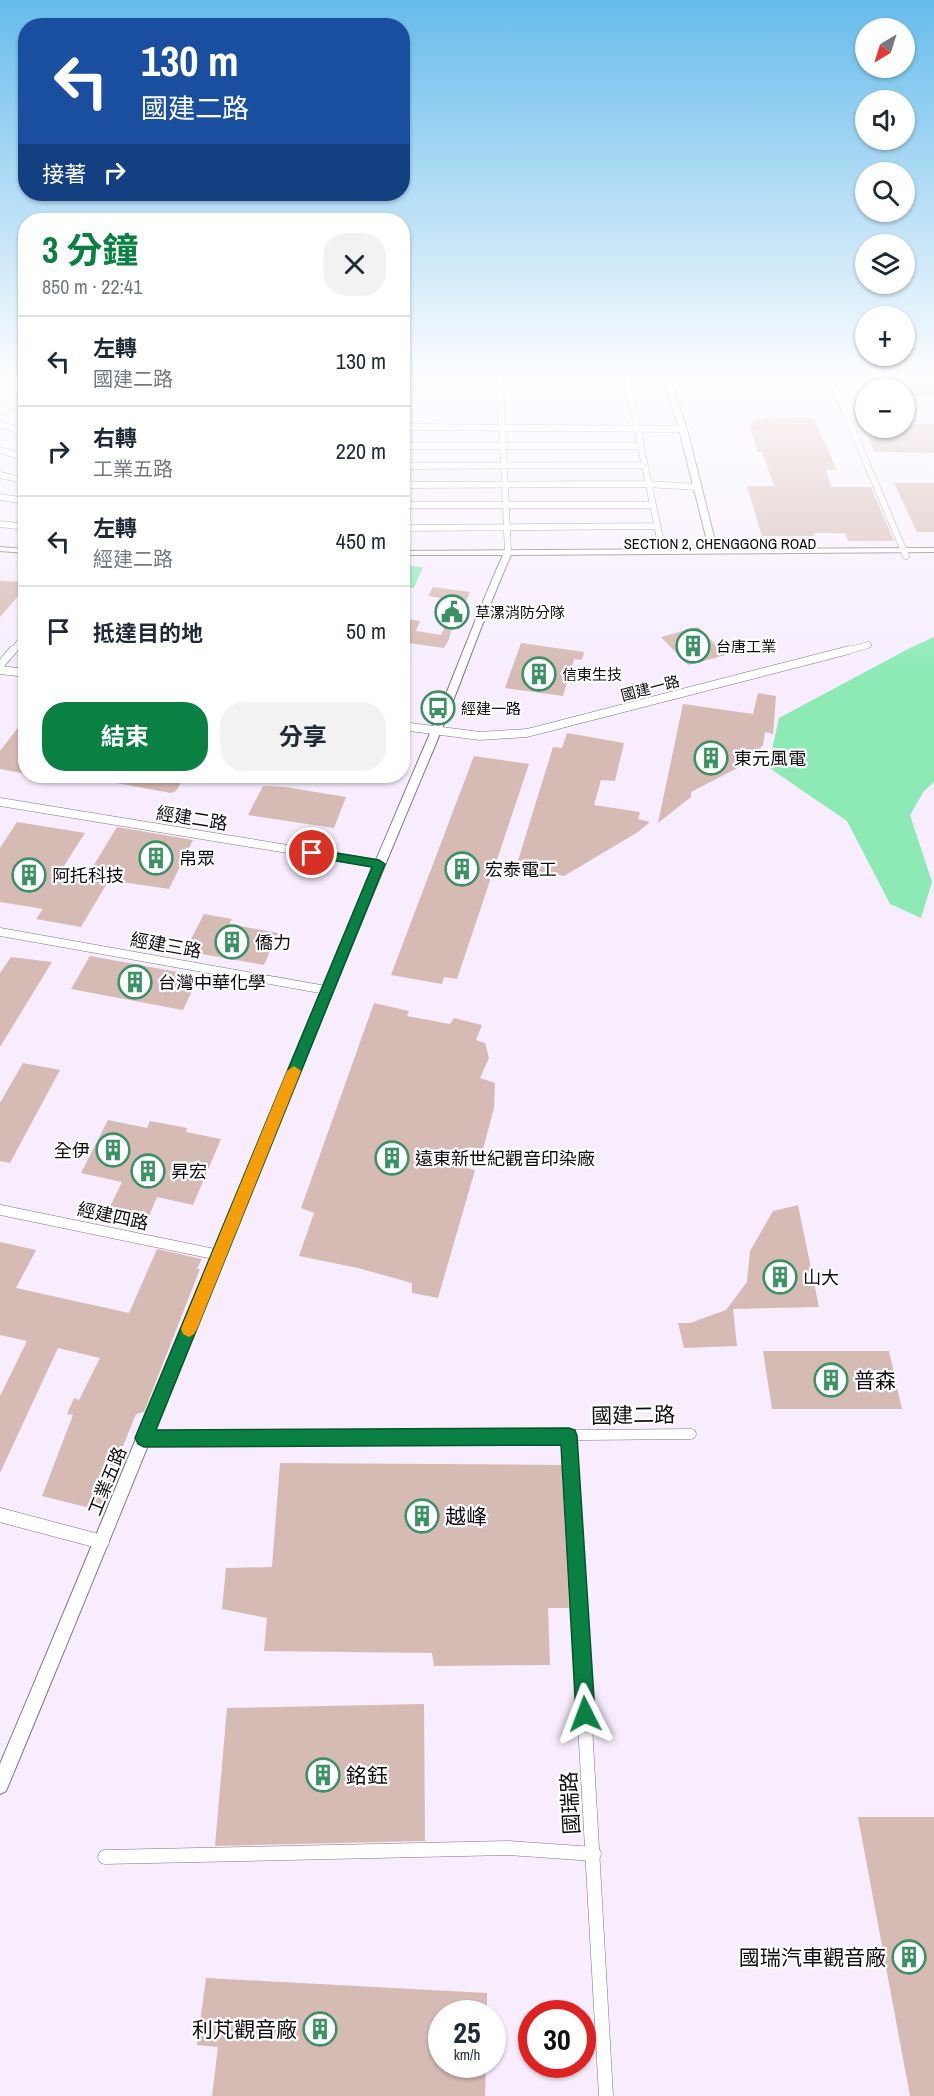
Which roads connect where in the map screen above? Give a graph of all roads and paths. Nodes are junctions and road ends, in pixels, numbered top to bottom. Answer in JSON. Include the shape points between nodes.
{"nodes":[{"id":1,"x":504,"y":477,"type":"edge"},
{"id":2,"x":645,"y":477,"type":"edge"},
{"id":3,"x":695,"y":477,"type":"edge"},
{"id":4,"x":872,"y":477,"type":"edge"},
{"id":5,"x":646,"y":484,"type":"junction"},
{"id":6,"x":410,"y":485,"type":"edge"},
{"id":7,"x":504,"y":485,"type":"junction"},
{"id":8,"x":698,"y":487,"type":"junction"},
{"id":9,"x":0,"y":497,"type":"edge"},
{"id":10,"x":18,"y":500,"type":"edge"},
{"id":11,"x":410,"y":505,"type":"edge"},
{"id":12,"x":505,"y":505,"type":"junction"},
{"id":13,"x":653,"y":505,"type":"junction"},
{"id":14,"x":0,"y":524,"type":"edge"},
{"id":15,"x":18,"y":526,"type":"edge"},
{"id":16,"x":657,"y":526,"type":"junction"},
{"id":17,"x":410,"y":528,"type":"edge"},
{"id":18,"x":506,"y":528,"type":"junction"},
{"id":19,"x":660,"y":539,"type":"dead end"},
{"id":20,"x":0,"y":549,"type":"edge"},
{"id":21,"x":18,"y":550,"type":"edge"},
{"id":22,"x":934,"y":550,"type":"edge"},
{"id":23,"x":410,"y":553,"type":"edge"},
{"id":24,"x":904,"y":553,"type":"junction"},
{"id":25,"x":0,"y":554,"type":"edge"},
{"id":26,"x":712,"y":554,"type":"junction"},
{"id":27,"x":18,"y":555,"type":"edge"},
{"id":28,"x":507,"y":555,"type":"junction"},
{"id":29,"x":934,"y":556,"type":"edge"},
{"id":30,"x":410,"y":558,"type":"edge"},
{"id":31,"x":18,"y":645,"type":"edge"},
{"id":32,"x":868,"y":645,"type":"dead end"},
{"id":33,"x":0,"y":668,"type":"edge"},
{"id":34,"x":18,"y":671,"type":"edge"},
{"id":35,"x":410,"y":727,"type":"edge"},
{"id":36,"x":436,"y":731,"type":"junction"},
{"id":37,"x":0,"y":801,"type":"edge"},
{"id":38,"x":379,"y":864,"type":"junction"},
{"id":39,"x":0,"y":932,"type":"edge"},
{"id":40,"x":326,"y":990,"type":"junction"},
{"id":41,"x":0,"y":1210,"type":"edge"},
{"id":42,"x":219,"y":1255,"type":"junction"},
{"id":43,"x":691,"y":1434,"type":"dead end"},
{"id":44,"x":569,"y":1436,"type":"junction"},
{"id":45,"x":144,"y":1438,"type":"junction"},
{"id":46,"x":0,"y":1515,"type":"edge"},
{"id":47,"x":102,"y":1542,"type":"junction"},
{"id":48,"x":0,"y":1785,"type":"edge"},
{"id":49,"x":594,"y":1854,"type":"junction"},
{"id":50,"x":105,"y":1857,"type":"dead end"},
{"id":51,"x":606,"y":2096,"type":"edge"}],
"edges":[{"from":1,"to":7,"type":"street"},
{"from":2,"to":5,"type":"street"},
{"from":3,"to":8,"type":"street"},
{"from":4,"to":24,"type":"street"},
{"from":5,"to":7,"type":"street"},
{"from":5,"to":8,"type":"street"},
{"from":5,"to":13,"type":"street"},
{"from":6,"to":7,"type":"street"},
{"from":7,"to":12,"type":"street"},
{"from":8,"to":26,"type":"street"},
{"from":9,"to":10,"type":"street"},
{"from":11,"to":12,"type":"street"},
{"from":12,"to":13,"type":"street"},
{"from":12,"to":18,"type":"street"},
{"from":13,"to":16,"type":"street"},
{"from":14,"to":15,"type":"street"},
{"from":16,"to":18,"type":"street"},
{"from":16,"to":19,"type":"street"},
{"from":17,"to":18,"type":"street"},
{"from":18,"to":28,"type":"street"},
{"from":20,"to":21,"type":"street"},
{"from":22,"to":24,"type":"street","name":"SECTION 2, CHENGGONG ROAD"},
{"from":23,"to":28,"type":"street"},
{"from":24,"to":26,"type":"street","name":"SECTION 2, CHENGGONG ROAD"},
{"from":24,"to":29,"type":"street","name":"SECTION 2, CHENGGONG ROAD"},
{"from":25,"to":27,"type":"street"},
{"from":26,"to":28,"type":"street","name":"SECTION 2, CHENGGONG ROAD"},
{"from":28,"to":30,"type":"street"},
{"from":28,"to":36,"type":"street","name":"工業五路"},
{"from":31,"to":33,"type":"street"},
{"from":32,"to":36,"type":"street","name":"國建一路","via":[[527,734],[480,736]]},
{"from":33,"to":34,"type":"street"},
{"from":35,"to":36,"type":"street"},
{"from":36,"to":38,"type":"street","name":"工業五路"},
{"from":37,"to":38,"type":"street","name":"經建二路"},
{"from":38,"to":40,"type":"street","name":"工業五路"},
{"from":39,"to":40,"type":"street","name":"經建三路"},
{"from":40,"to":42,"type":"street","name":"工業五路"},
{"from":41,"to":42,"type":"street","name":"經建四路"},
{"from":42,"to":45,"type":"street","name":"工業五路"},
{"from":43,"to":44,"type":"street","name":"國建二路"},
{"from":44,"to":45,"type":"street","name":"國建二路"},
{"from":44,"to":49,"type":"street","name":"國瑞路"},
{"from":45,"to":47,"type":"street","name":"工業五路"},
{"from":46,"to":47,"type":"street"},
{"from":47,"to":48,"type":"street","name":"工業五路"},
{"from":49,"to":50,"type":"street","via":[[508,1848]]},
{"from":49,"to":51,"type":"street","name":"國瑞路"}]}
